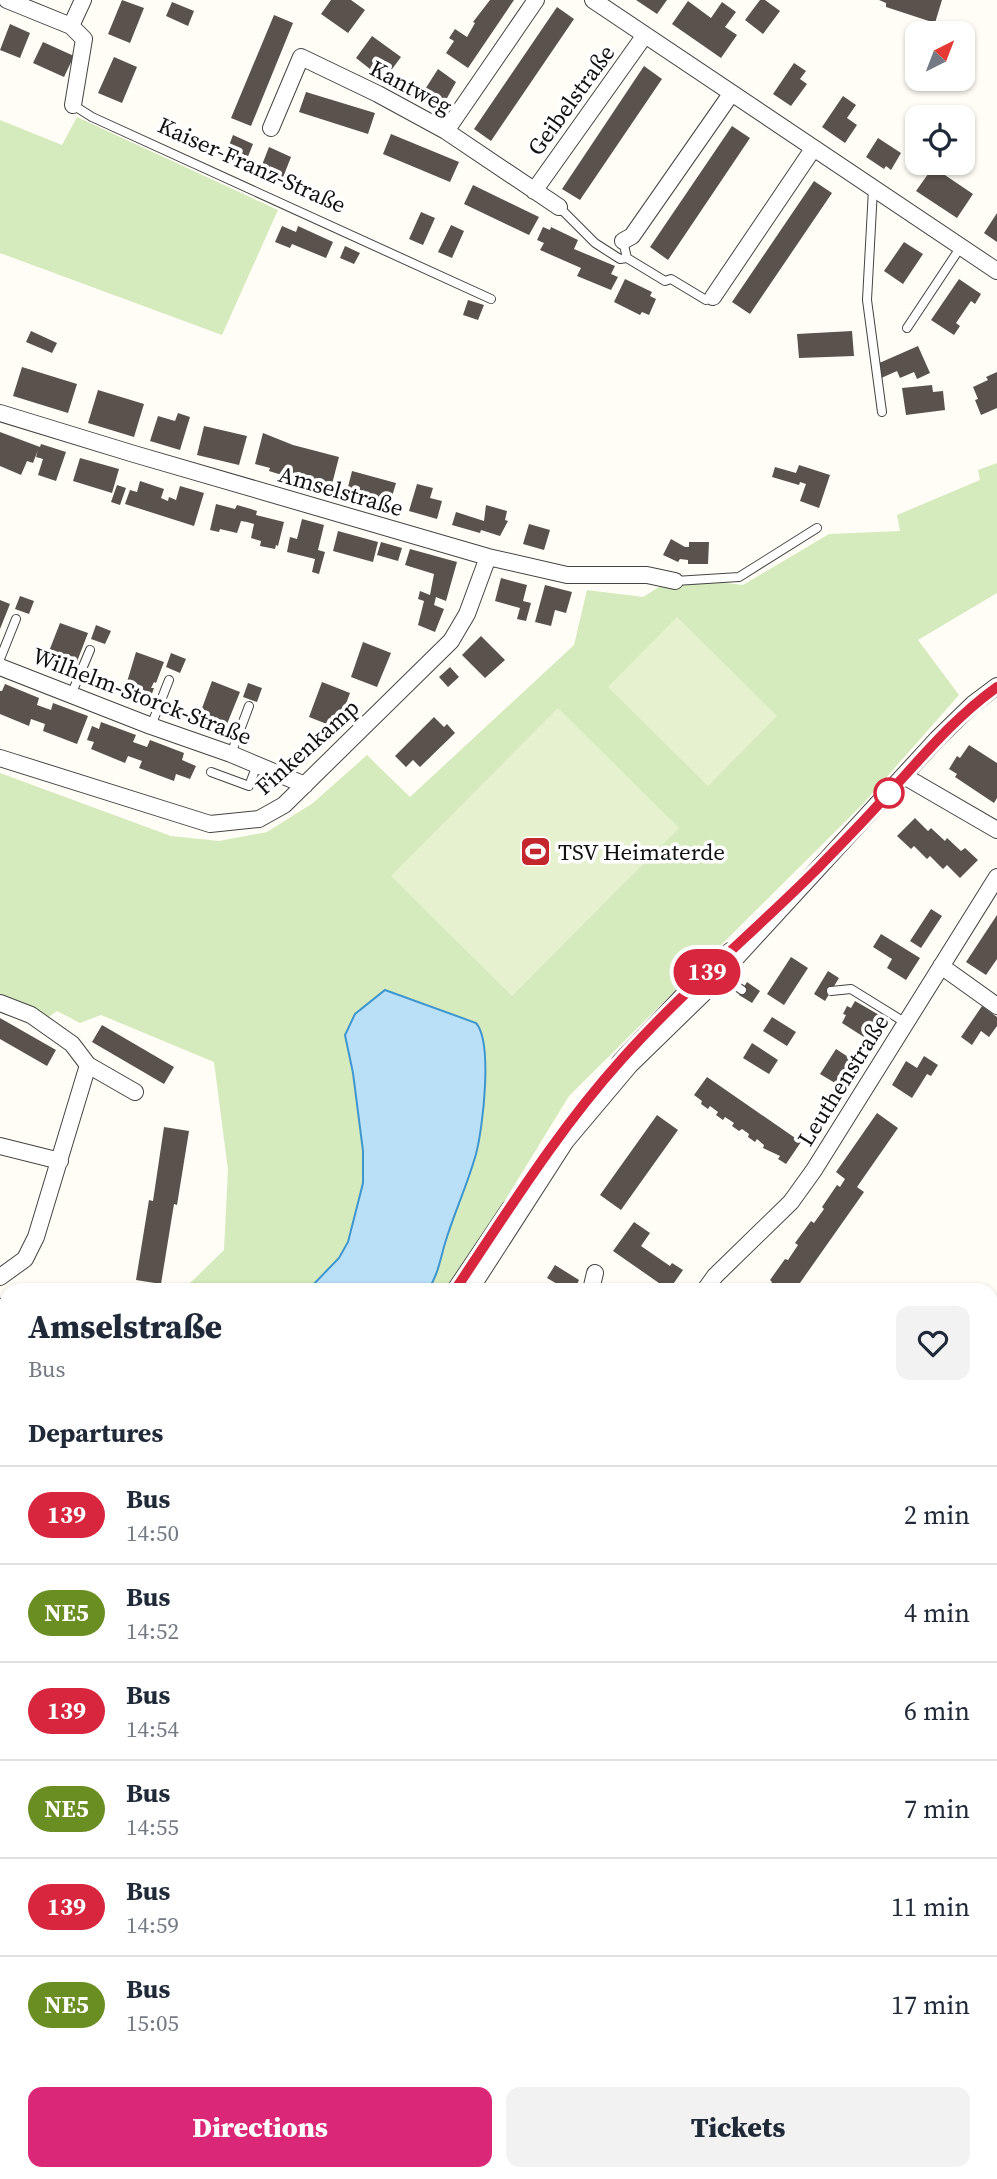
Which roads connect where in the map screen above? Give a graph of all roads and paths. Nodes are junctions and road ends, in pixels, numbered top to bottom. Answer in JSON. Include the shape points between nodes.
{"nodes":[{"id":1,"x":7,"y":0,"type":"edge"},
{"id":2,"x":83,"y":0,"type":"edge"},
{"id":3,"x":537,"y":0,"type":"edge"},
{"id":4,"x":593,"y":0,"type":"edge"},
{"id":5,"x":71,"y":26,"type":"junction"},
{"id":6,"x":645,"y":35,"type":"junction"},
{"id":7,"x":731,"y":93,"type":"junction"},
{"id":8,"x":74,"y":105,"type":"joint"},
{"id":9,"x":271,"y":128,"type":"dead end"},
{"id":10,"x":446,"y":131,"type":"junction"},
{"id":11,"x":813,"y":149,"type":"junction"},
{"id":12,"x":873,"y":189,"type":"junction"},
{"id":13,"x":534,"y":191,"type":"junction"},
{"id":14,"x":559,"y":207,"type":"joint"},
{"id":15,"x":623,"y":242,"type":"joint"},
{"id":16,"x":960,"y":248,"type":"junction"},
{"id":17,"x":627,"y":258,"type":"junction"},
{"id":18,"x":997,"y":271,"type":"edge"},
{"id":19,"x":713,"y":297,"type":"joint"},
{"id":20,"x":491,"y":299,"type":"dead end"},
{"id":21,"x":907,"y":328,"type":"dead end"},
{"id":22,"x":882,"y":412,"type":"dead end"},
{"id":23,"x":0,"y":413,"type":"edge"},
{"id":24,"x":817,"y":528,"type":"dead end"},
{"id":25,"x":488,"y":557,"type":"junction"},
{"id":26,"x":675,"y":581,"type":"joint"},
{"id":27,"x":16,"y":619,"type":"dead end"},
{"id":28,"x":90,"y":650,"type":"dead end"},
{"id":29,"x":0,"y":659,"type":"edge"},
{"id":30,"x":0,"y":667,"type":"edge"},
{"id":31,"x":169,"y":680,"type":"dead end"},
{"id":32,"x":997,"y":687,"type":"edge"},
{"id":33,"x":71,"y":695,"type":"junction"},
{"id":34,"x":249,"y":706,"type":"dead end"},
{"id":35,"x":152,"y":726,"type":"junction"},
{"id":36,"x":231,"y":754,"type":"junction"},
{"id":37,"x":0,"y":758,"type":"edge"},
{"id":38,"x":257,"y":764,"type":"junction"},
{"id":39,"x":211,"y":772,"type":"dead end"},
{"id":40,"x":904,"y":776,"type":"junction"},
{"id":41,"x":305,"y":785,"type":"junction"},
{"id":42,"x":997,"y":830,"type":"edge"},
{"id":43,"x":818,"y":867,"type":"junction"},
{"id":44,"x":997,"y":877,"type":"edge"},
{"id":45,"x":941,"y":966,"type":"junction"},
{"id":46,"x":720,"y":975,"type":"junction"},
{"id":47,"x":742,"y":990,"type":"dead end"},
{"id":48,"x":831,"y":991,"type":"dead end"},
{"id":49,"x":0,"y":1003,"type":"edge"},
{"id":50,"x":997,"y":1006,"type":"edge"},
{"id":51,"x":906,"y":1023,"type":"junction"},
{"id":52,"x":88,"y":1065,"type":"junction"},
{"id":53,"x":135,"y":1092,"type":"dead end"},
{"id":54,"x":0,"y":1146,"type":"edge"},
{"id":55,"x":60,"y":1161,"type":"junction"},
{"id":56,"x":595,"y":1273,"type":"dead end"},
{"id":57,"x":0,"y":1277,"type":"edge"},
{"id":58,"x":460,"y":1283,"type":"edge"},
{"id":59,"x":475,"y":1283,"type":"edge"},
{"id":60,"x":593,"y":1283,"type":"edge"},
{"id":61,"x":710,"y":1283,"type":"edge"}],
"edges":[{"from":1,"to":5,"type":"street"},
{"from":2,"to":5,"type":"street"},
{"from":3,"to":10,"type":"street"},
{"from":4,"to":6,"type":"street","name":"Geibelstraße"},
{"from":5,"to":8,"type":"street","name":"Kaiser-Franz-Straße","via":[[84,39]]},
{"from":6,"to":7,"type":"street","name":"Geibelstraße"},
{"from":6,"to":13,"type":"street","name":"Geibelstraße"},
{"from":7,"to":11,"type":"street","name":"Geibelstraße"},
{"from":7,"to":15,"type":"street","via":[[632,236]]},
{"from":8,"to":20,"type":"lane","name":"Kaiser-Franz-Straße"},
{"from":9,"to":10,"type":"street","name":"Kantweg","via":[[301,57]]},
{"from":10,"to":13,"type":"street","name":"Kantweg"},
{"from":11,"to":12,"type":"street","name":"Geibelstraße"},
{"from":11,"to":19,"type":"street"},
{"from":12,"to":16,"type":"street","name":"Geibelstraße"},
{"from":12,"to":22,"type":"lane","via":[[867,300]]},
{"from":13,"to":14,"type":"street","name":"Kantweg"},
{"from":14,"to":17,"type":"lane","via":[[595,243],[620,259]]},
{"from":15,"to":17,"type":"lane"},
{"from":16,"to":18,"type":"street","name":"Geibelstraße"},
{"from":16,"to":21,"type":"lane"},
{"from":17,"to":19,"type":"lane","via":[[706,300]]},
{"from":23,"to":25,"type":"street","name":"Amselstraße"},
{"from":24,"to":26,"type":"lane","via":[[739,577]]},
{"from":25,"to":26,"type":"street","name":"Amselstraße","via":[[567,575],[647,575]]},
{"from":25,"to":41,"type":"street","name":"Finkenkamp","via":[[467,614],[451,641]]},
{"from":27,"to":29,"type":"lane"},
{"from":28,"to":33,"type":"lane"},
{"from":30,"to":33,"type":"street","name":"Wilhelm-Storck-Straße"},
{"from":31,"to":35,"type":"lane"},
{"from":32,"to":40,"type":"street","via":[[973,704]]},
{"from":33,"to":35,"type":"street","name":"Wilhelm-Storck-Straße"},
{"from":34,"to":36,"type":"lane"},
{"from":35,"to":36,"type":"street","name":"Wilhelm-Storck-Straße"},
{"from":36,"to":38,"type":"street","name":"Wilhelm-Storck-Straße"},
{"from":37,"to":41,"type":"street","name":"Finkenkamp","via":[[210,824],[259,819],[284,805]]},
{"from":38,"to":39,"type":"lane","via":[[249,786]]},
{"from":38,"to":41,"type":"street","name":"Wilhelm-Storck-Straße"},
{"from":40,"to":42,"type":"street"},
{"from":40,"to":43,"type":"street"},
{"from":43,"to":46,"type":"street"},
{"from":43,"to":58,"type":"street","via":[[622,1059],[557,1137]]},
{"from":44,"to":45,"type":"street","name":"Leuthenstraße"},
{"from":45,"to":50,"type":"street"},
{"from":45,"to":51,"type":"street","name":"Leuthenstraße"},
{"from":46,"to":47,"type":"lane"},
{"from":46,"to":59,"type":"street","via":[[631,1065],[566,1141]]},
{"from":48,"to":51,"type":"lane","via":[[851,989]]},
{"from":49,"to":52,"type":"street","via":[[31,1015],[81,1054]]},
{"from":51,"to":61,"type":"street","name":"Leuthenstraße","via":[[790,1202]]},
{"from":52,"to":53,"type":"street"},
{"from":52,"to":55,"type":"street"},
{"from":54,"to":55,"type":"street"},
{"from":55,"to":57,"type":"street","via":[[25,1259]]},
{"from":56,"to":60,"type":"street"}]}
